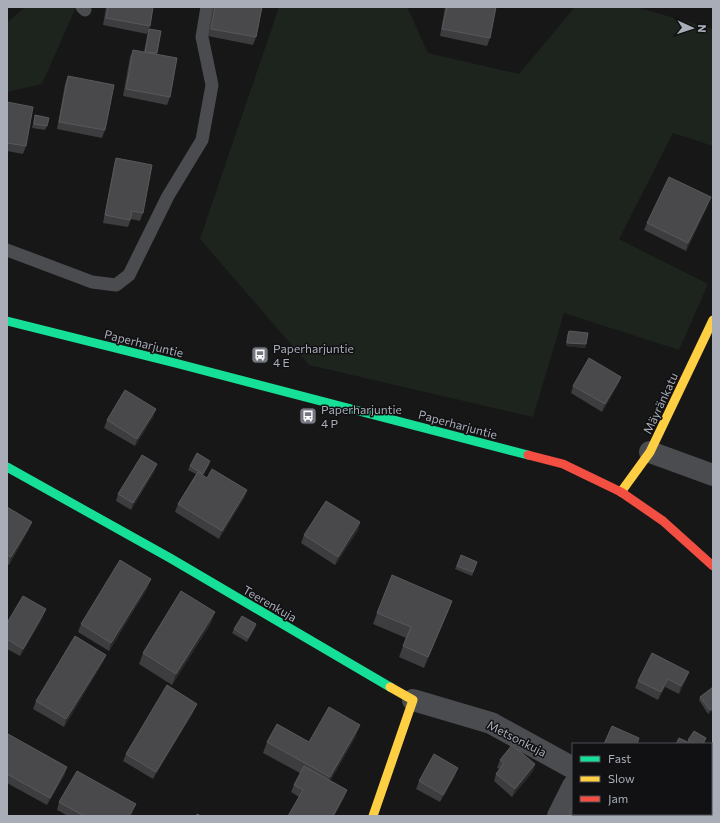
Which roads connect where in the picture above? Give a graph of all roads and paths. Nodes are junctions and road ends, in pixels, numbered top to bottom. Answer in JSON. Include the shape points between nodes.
{"nodes":[{"id":1,"x":207,"y":7,"type":"edge"},
{"id":2,"x":7,"y":250,"type":"edge"},
{"id":3,"x":713,"y":320,"type":"edge"},
{"id":4,"x":7,"y":321,"type":"edge"},
{"id":5,"x":650,"y":452,"type":"junction"},
{"id":6,"x":7,"y":467,"type":"edge"},
{"id":7,"x":713,"y":475,"type":"edge"},
{"id":8,"x":621,"y":492,"type":"junction"},
{"id":9,"x":713,"y":566,"type":"edge"},
{"id":10,"x":414,"y":700,"type":"junction"},
{"id":11,"x":572,"y":767,"type":"edge"},
{"id":12,"x":572,"y":788,"type":"edge"},
{"id":13,"x":374,"y":816,"type":"edge"},
{"id":14,"x":558,"y":816,"type":"edge"}],
"edges":[{"from":1,"to":2,"type":"lane","via":[[202,37],[212,85],[202,140],[168,196],[130,275],[116,285],[92,282]]},
{"from":3,"to":5,"type":"street","name":"Mäyränkatu"},
{"from":4,"to":8,"type":"street","name":"Paperharjuntie","via":[[563,464]]},
{"from":5,"to":7,"type":"street"},
{"from":5,"to":8,"type":"street","name":"Mäyränkatu"},
{"from":6,"to":10,"type":"street","name":"Teerenkuja","via":[[170,558]]},
{"from":8,"to":9,"type":"street","name":"Paperharjuntie","via":[[663,521]]},
{"from":10,"to":11,"type":"street","name":"Metsonkuja","via":[[491,723]]},
{"from":10,"to":13,"type":"street"},
{"from":12,"to":14,"type":"street"}]}
